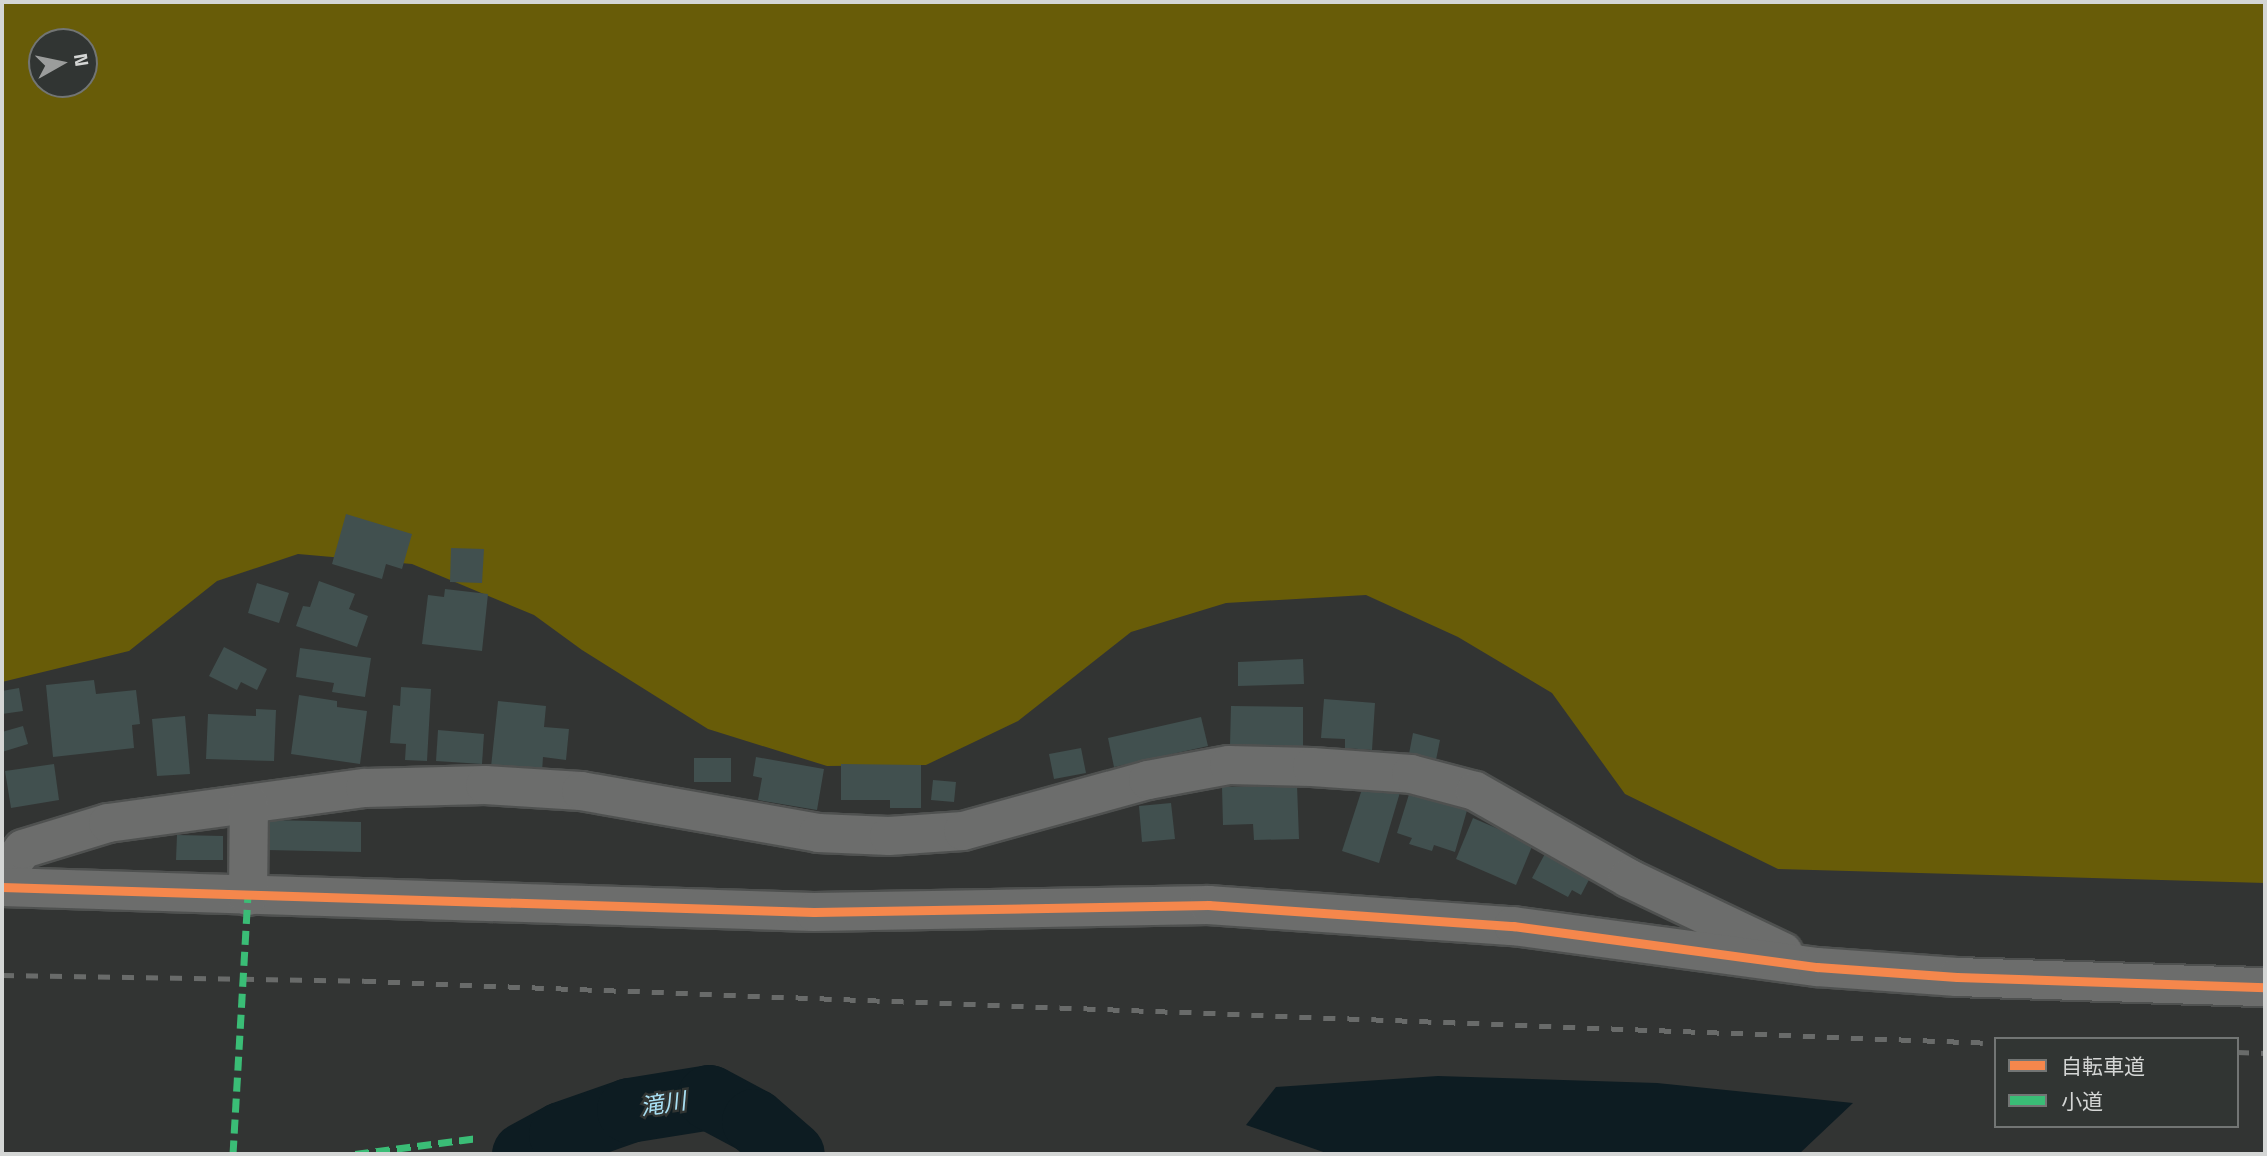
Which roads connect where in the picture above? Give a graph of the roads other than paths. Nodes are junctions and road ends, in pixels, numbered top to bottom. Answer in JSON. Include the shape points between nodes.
{"nodes":[{"id":1,"x":249,"y":804,"type":"junction"},
{"id":2,"x":2,"y":877,"type":"edge"},
{"id":3,"x":2,"y":887,"type":"edge"},
{"id":4,"x":248,"y":896,"type":"junction"},
{"id":5,"x":1816,"y":967,"type":"junction"},
{"id":6,"x":2265,"y":987,"type":"edge"}],
"edges":[{"from":1,"to":2,"type":"street","via":[[108,823],[23,849]]},
{"from":1,"to":4,"type":"street"},
{"from":1,"to":5,"type":"street","via":[[365,788],[485,785],[581,791],[818,833],[889,836],[963,831],[1148,780],[1229,765],[1411,774],[1475,791],[1629,878]]},
{"from":3,"to":4,"type":"street"},
{"from":4,"to":5,"type":"street","via":[[814,912],[1209,905],[1513,926]]},
{"from":5,"to":6,"type":"street","via":[[1957,977]]}]}
